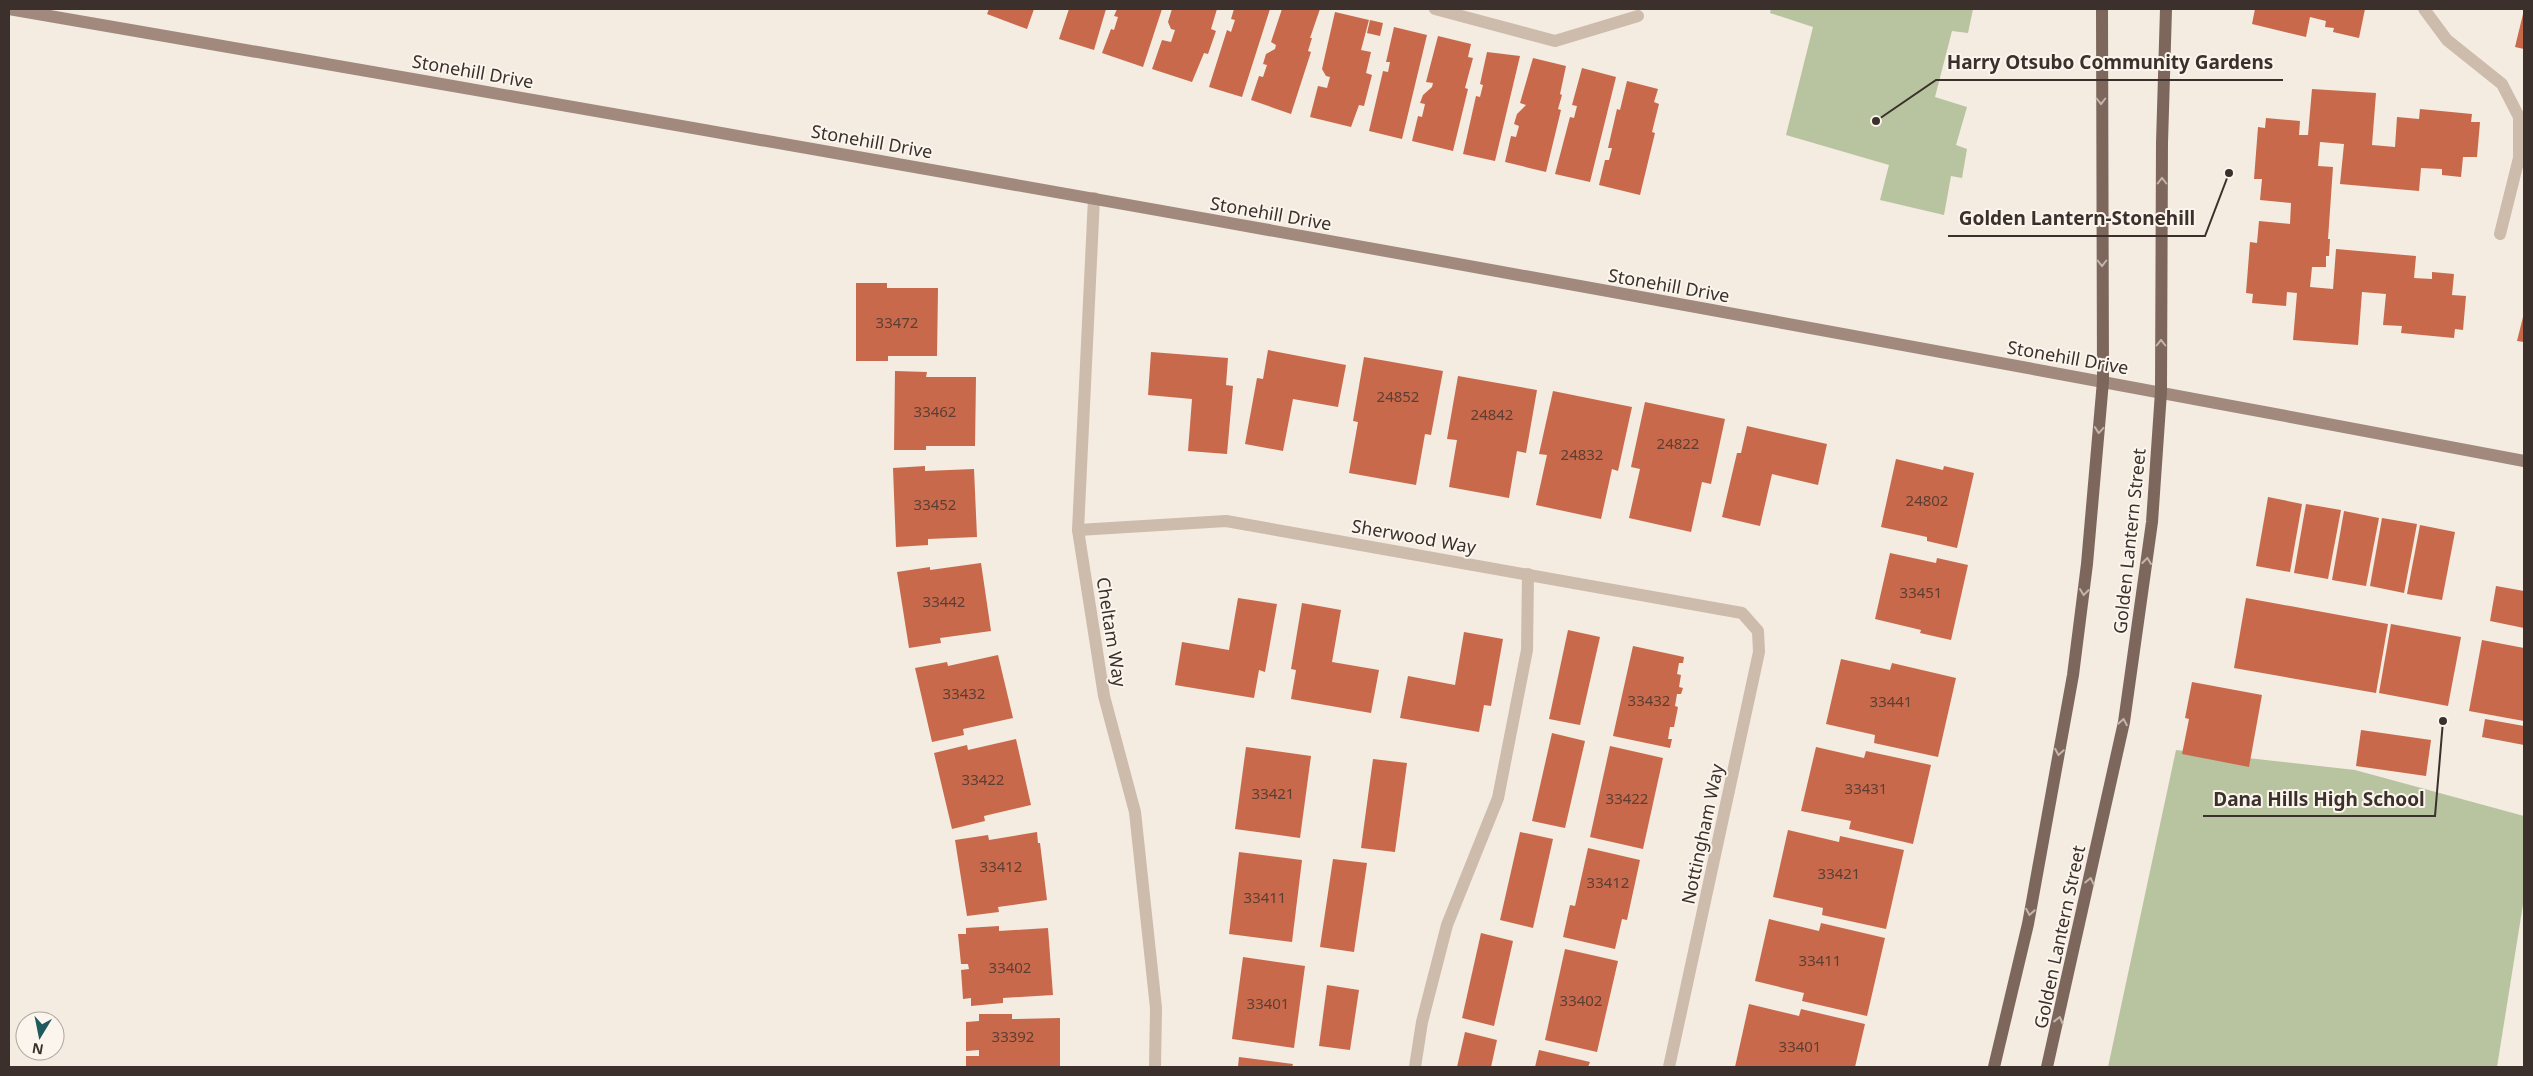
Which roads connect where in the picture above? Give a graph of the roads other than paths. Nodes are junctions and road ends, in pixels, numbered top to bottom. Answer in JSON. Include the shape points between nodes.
{"nodes":[{"id":1,"x":9,"y":9,"type":"edge"},
{"id":2,"x":1435,"y":9,"type":"edge"},
{"id":3,"x":2102,"y":9,"type":"edge"},
{"id":4,"x":2166,"y":9,"type":"edge"},
{"id":5,"x":2424,"y":9,"type":"edge"},
{"id":6,"x":1638,"y":16,"type":"dead end"},
{"id":7,"x":1094,"y":198,"type":"junction"},
{"id":8,"x":2500,"y":234,"type":"dead end"},
{"id":9,"x":2103,"y":381,"type":"junction"},
{"id":10,"x":2161,"y":392,"type":"junction"},
{"id":11,"x":2524,"y":461,"type":"edge"},
{"id":12,"x":1078,"y":530,"type":"junction"},
{"id":13,"x":1528,"y":574,"type":"junction"},
{"id":14,"x":1742,"y":613,"type":"joint"},
{"id":15,"x":1155,"y":1067,"type":"edge"},
{"id":16,"x":1416,"y":1067,"type":"edge"},
{"id":17,"x":1669,"y":1067,"type":"edge"},
{"id":18,"x":1994,"y":1067,"type":"edge"},
{"id":19,"x":2047,"y":1067,"type":"edge"}],
"edges":[{"from":1,"to":7,"type":"main road","name":"Stonehill Drive"},
{"from":2,"to":6,"type":"street","via":[[1555,41]]},
{"from":3,"to":9,"type":"main road","name":"Golden Lantern Street","one_way":true},
{"from":10,"to":4,"type":"main road","name":"Golden Lantern Street","one_way":true},
{"from":5,"to":8,"type":"street","via":[[2447,40],[2502,84],[2519,117],[2519,158]]},
{"from":7,"to":9,"type":"main road","name":"Stonehill Drive"},
{"from":7,"to":12,"type":"street","name":"Cheltam Way"},
{"from":9,"to":10,"type":"main road","name":"Stonehill Drive"},
{"from":9,"to":18,"type":"main road","name":"Golden Lantern Street","one_way":true,"via":[[2087,564],[2073,675],[2028,924]]},
{"from":10,"to":11,"type":"main road","name":"Stonehill Drive"},
{"from":19,"to":10,"type":"main road","name":"Golden Lantern Street","one_way":true,"via":[[2124,722],[2152,522]]},
{"from":12,"to":13,"type":"street","name":"Sherwood Way","via":[[1226,521]]},
{"from":12,"to":15,"type":"street","name":"Cheltam Way","via":[[1104,696],[1135,812],[1156,1008]]},
{"from":13,"to":14,"type":"street","name":"Sherwood Way"},
{"from":13,"to":16,"type":"street","via":[[1527,650],[1498,798],[1447,925],[1422,1022]]},
{"from":14,"to":17,"type":"street","name":"Nottingham Way","via":[[1758,631],[1759,652]]}]}
